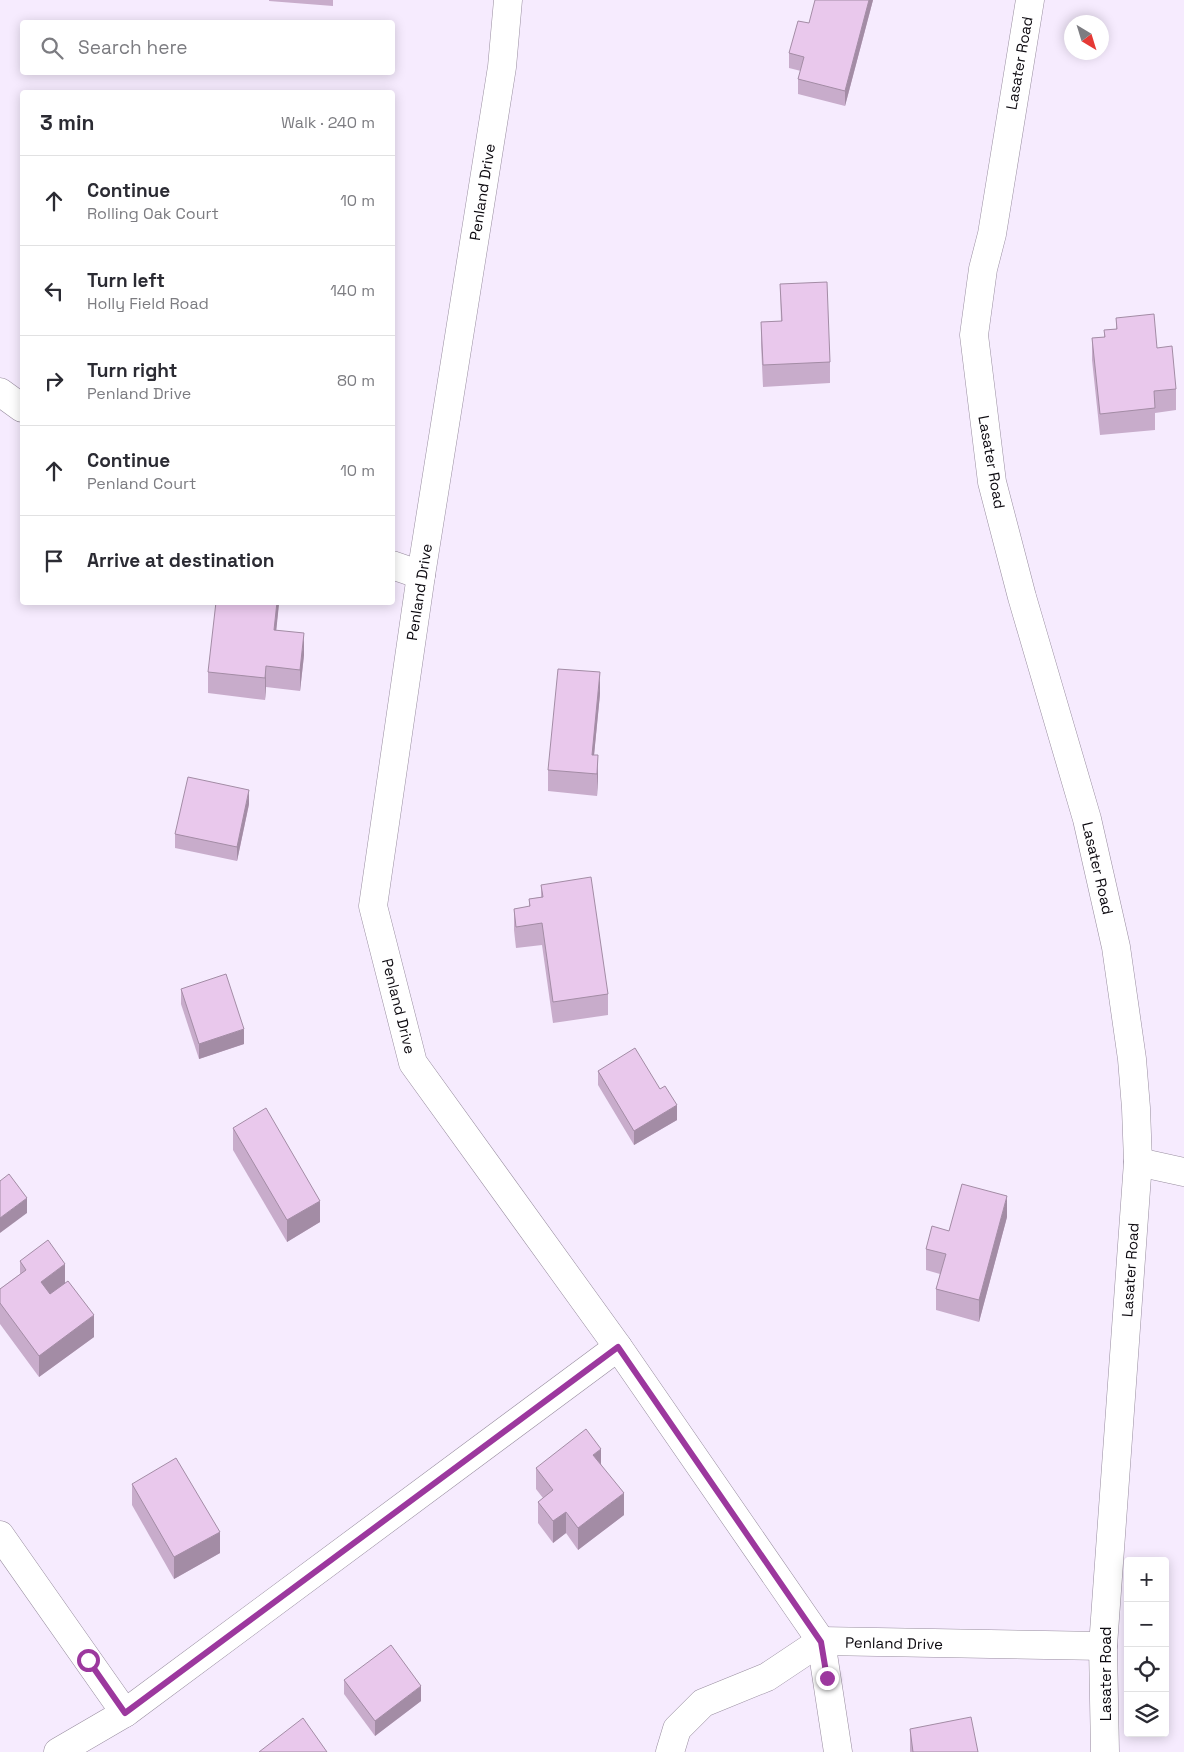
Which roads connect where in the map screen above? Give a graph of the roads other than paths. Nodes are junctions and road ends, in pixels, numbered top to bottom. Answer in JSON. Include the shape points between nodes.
{"nodes":[{"id":1,"x":508,"y":0,"type":"edge"},
{"id":2,"x":1030,"y":0,"type":"edge"},
{"id":3,"x":0,"y":392,"type":"edge"},
{"id":4,"x":20,"y":407,"type":"edge"},
{"id":5,"x":395,"y":566,"type":"edge"},
{"id":6,"x":421,"y":575,"type":"junction"},
{"id":7,"x":1138,"y":1162,"type":"junction"},
{"id":8,"x":1184,"y":1172,"type":"edge"},
{"id":9,"x":618,"y":1347,"type":"junction"},
{"id":10,"x":0,"y":1536,"type":"edge"},
{"id":11,"x":821,"y":1642,"type":"junction"},
{"id":12,"x":1103,"y":1646,"type":"junction"},
{"id":13,"x":125,"y":1713,"type":"junction"},
{"id":14,"x":58,"y":1752,"type":"edge"},
{"id":15,"x":670,"y":1752,"type":"edge"},
{"id":16,"x":838,"y":1752,"type":"edge"},
{"id":17,"x":1105,"y":1752,"type":"edge"}],
"edges":[{"from":1,"to":6,"type":"street","name":"Penland Drive","via":[[502,67]]},
{"from":2,"to":7,"type":"street","name":"Lasater Road","via":[[974,335],[992,482],[1087,819],[1116,947],[1132,1059]]},
{"from":3,"to":4,"type":"street"},
{"from":5,"to":6,"type":"street"},
{"from":6,"to":9,"type":"street","name":"Penland Drive","via":[[373,906],[414,1063]]},
{"from":7,"to":8,"type":"street"},
{"from":7,"to":12,"type":"street","name":"Lasater Road"},
{"from":9,"to":11,"type":"street","name":"Penland Drive"},
{"from":9,"to":13,"type":"street"},
{"from":10,"to":13,"type":"street"},
{"from":11,"to":12,"type":"street","name":"Penland Drive"},
{"from":11,"to":15,"type":"street","via":[[767,1677],[703,1703],[677,1729]]},
{"from":11,"to":16,"type":"street"},
{"from":12,"to":17,"type":"street","name":"Lasater Road"},
{"from":13,"to":14,"type":"street"}]}
